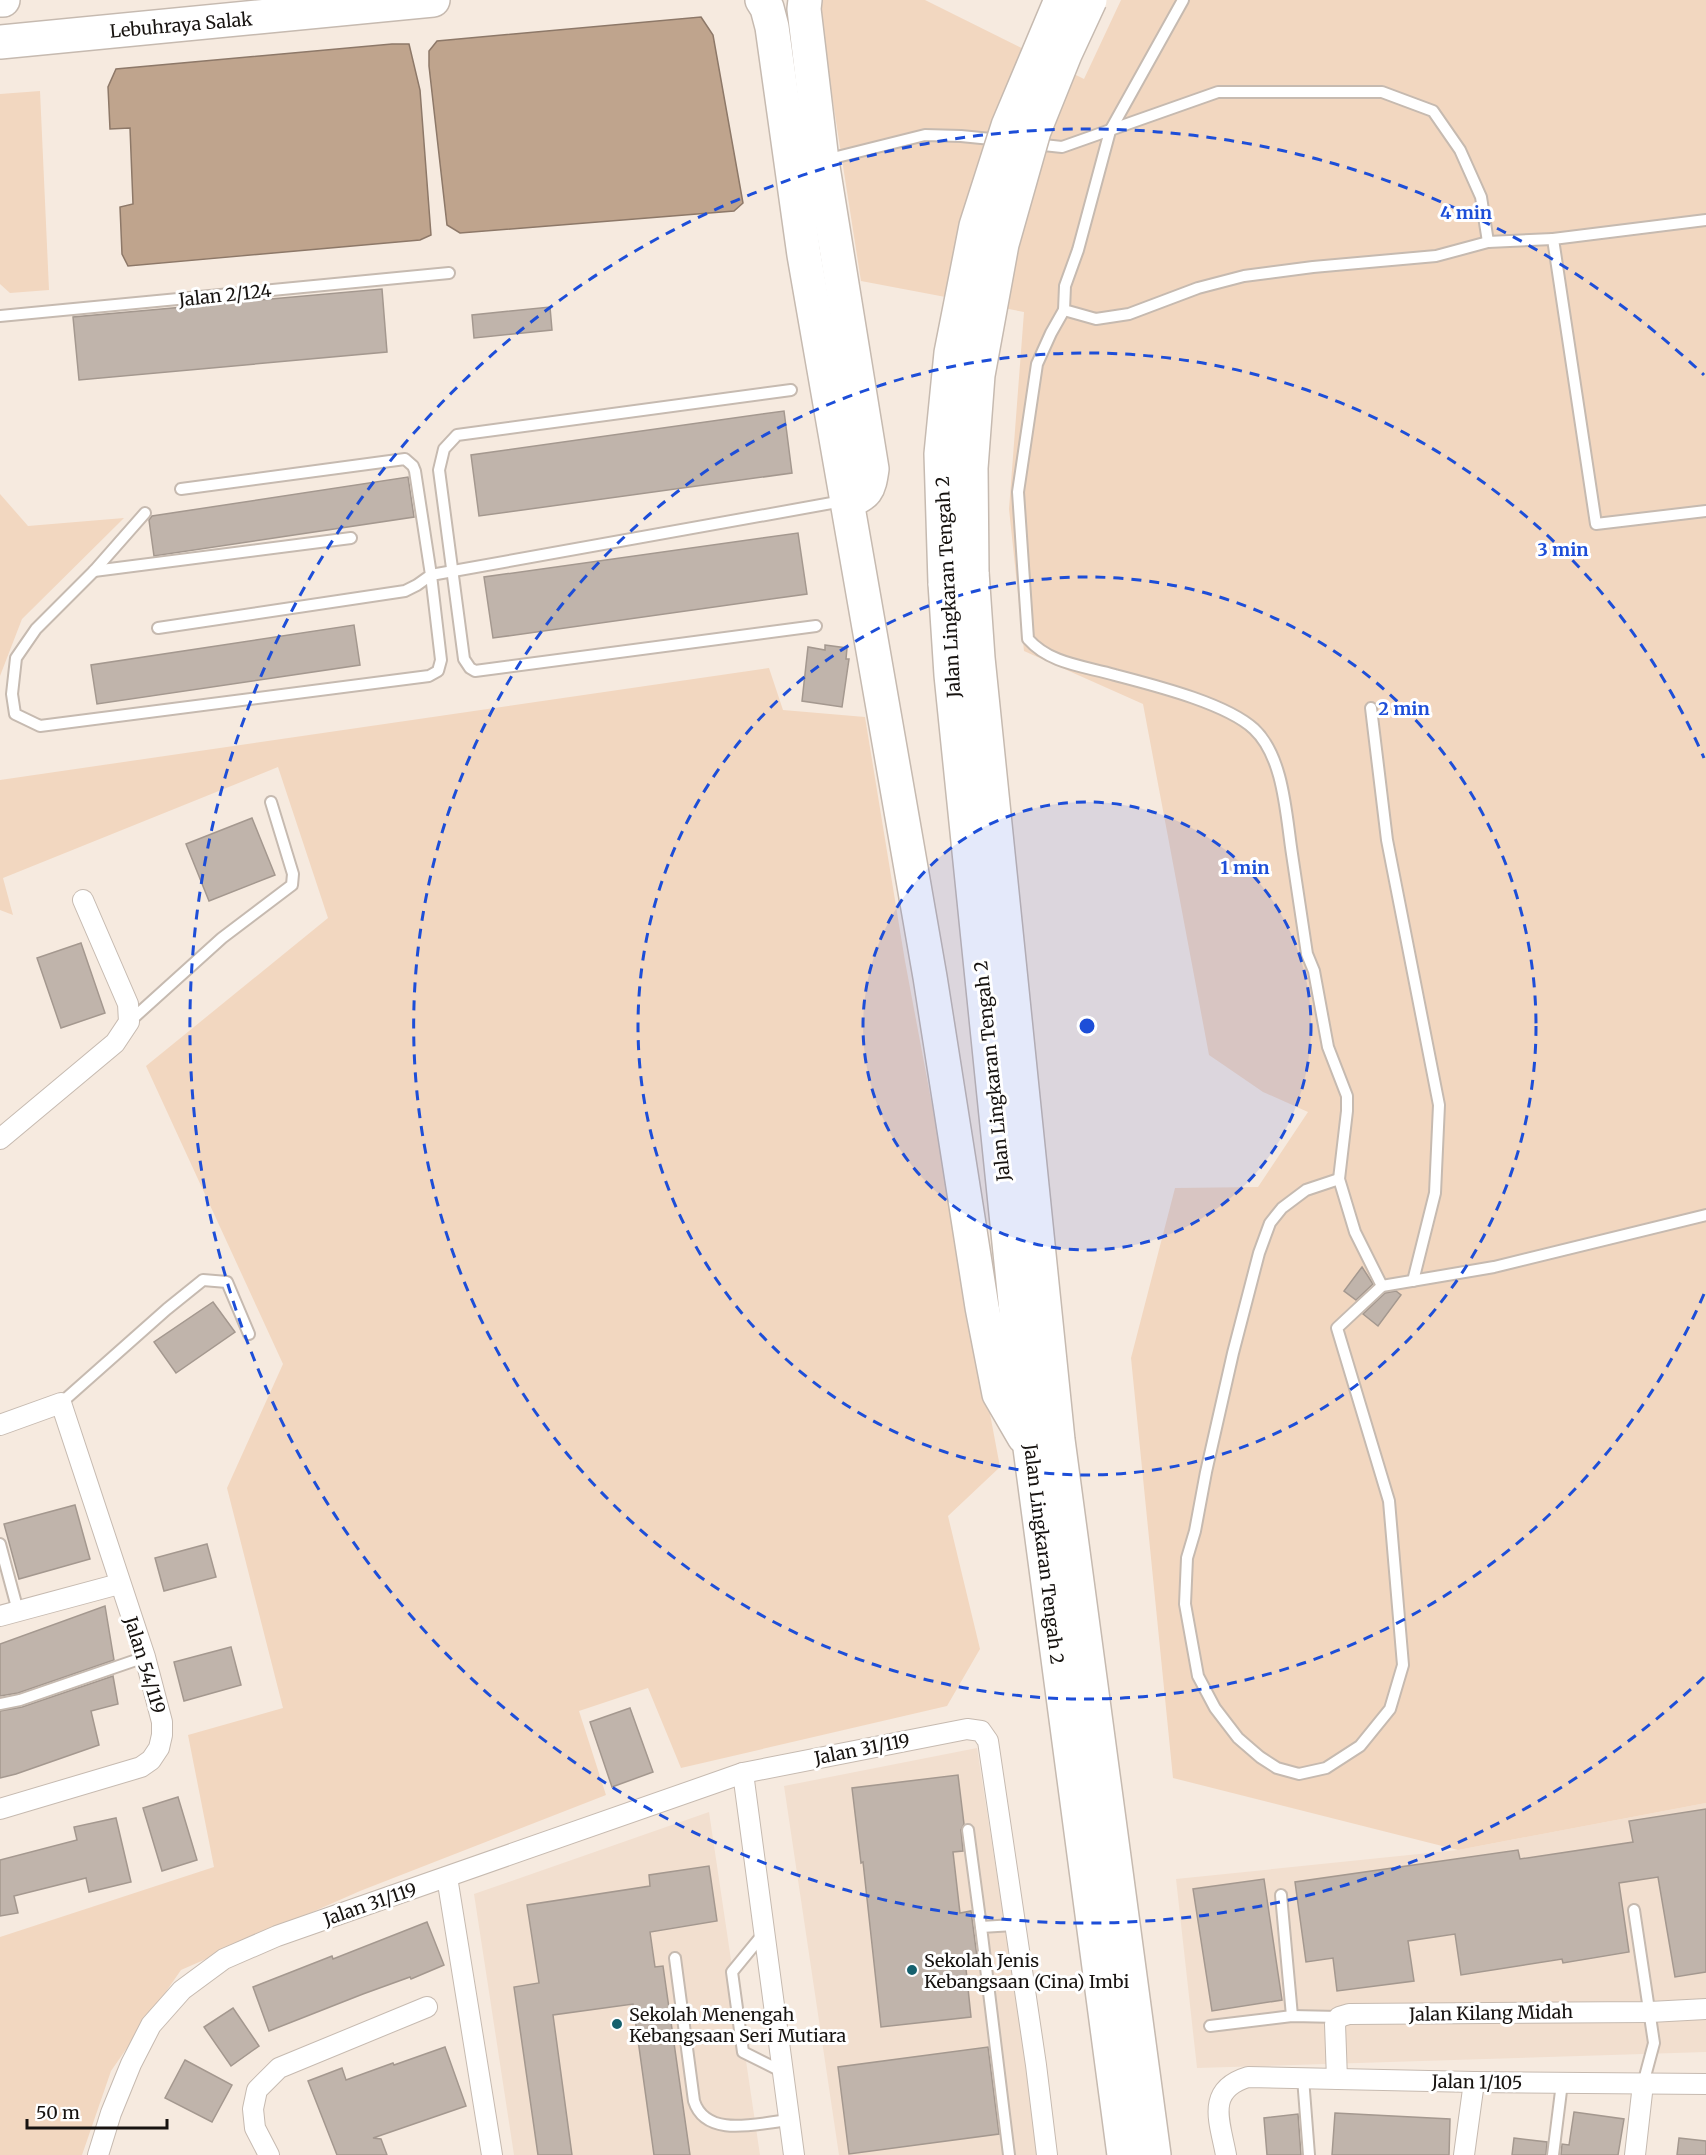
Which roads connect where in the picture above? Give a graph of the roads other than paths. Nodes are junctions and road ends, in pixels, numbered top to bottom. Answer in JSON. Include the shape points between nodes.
{"nodes":[{"id":1,"x":433,"y":0,"type":"edge"},
{"id":2,"x":762,"y":0,"type":"edge"},
{"id":3,"x":805,"y":0,"type":"edge"},
{"id":4,"x":1061,"y":0,"type":"edge"},
{"id":5,"x":1089,"y":0,"type":"edge"},
{"id":6,"x":1183,"y":0,"type":"edge"},
{"id":7,"x":0,"y":42,"type":"edge"},
{"id":8,"x":1110,"y":131,"type":"junction"},
{"id":9,"x":822,"y":161,"type":"junction"},
{"id":10,"x":1706,"y":220,"type":"edge"},
{"id":11,"x":1553,"y":238,"type":"junction"},
{"id":12,"x":1488,"y":242,"type":"junction"},
{"id":13,"x":449,"y":273,"type":"dead end"},
{"id":14,"x":1064,"y":310,"type":"junction"},
{"id":15,"x":0,"y":316,"type":"edge"},
{"id":16,"x":792,"y":390,"type":"dead end"},
{"id":17,"x":181,"y":489,"type":"dead end"},
{"id":18,"x":847,"y":501,"type":"junction"},
{"id":19,"x":1706,"y":511,"type":"edge"},
{"id":20,"x":146,"y":513,"type":"dead end"},
{"id":21,"x":351,"y":538,"type":"dead end"},
{"id":22,"x":452,"y":570,"type":"junction"},
{"id":23,"x":94,"y":571,"type":"junction"},
{"id":24,"x":431,"y":575,"type":"junction"},
{"id":25,"x":958,"y":577,"type":"junction"},
{"id":26,"x":816,"y":626,"type":"dead end"},
{"id":27,"x":158,"y":628,"type":"dead end"},
{"id":28,"x":1371,"y":708,"type":"dead end"},
{"id":29,"x":272,"y":802,"type":"dead end"},
{"id":30,"x":83,"y":900,"type":"dead end"},
{"id":31,"x":129,"y":1022,"type":"junction"},
{"id":32,"x":0,"y":1139,"type":"edge"},
{"id":33,"x":1339,"y":1179,"type":"junction"},
{"id":34,"x":1706,"y":1215,"type":"edge"},
{"id":35,"x":1413,"y":1281,"type":"junction"},
{"id":36,"x":1382,"y":1286,"type":"junction"},
{"id":37,"x":249,"y":1334,"type":"dead end"},
{"id":38,"x":61,"y":1403,"type":"junction"},
{"id":39,"x":0,"y":1425,"type":"edge"},
{"id":40,"x":1030,"y":1448,"type":"junction"},
{"id":41,"x":0,"y":1544,"type":"edge"},
{"id":42,"x":119,"y":1584,"type":"junction"},
{"id":43,"x":9,"y":1614,"type":"edge"},
{"id":44,"x":145,"y":1657,"type":"junction"},
{"id":45,"x":0,"y":1704,"type":"edge"},
{"id":46,"x":743,"y":1773,"type":"junction"},
{"id":47,"x":0,"y":1809,"type":"edge"},
{"id":48,"x":968,"y":1830,"type":"dead end"},
{"id":49,"x":447,"y":1877,"type":"junction"},
{"id":50,"x":1281,"y":1895,"type":"dead end"},
{"id":51,"x":1634,"y":1910,"type":"dead end"},
{"id":52,"x":1014,"y":1925,"type":"junction"},
{"id":53,"x":981,"y":1927,"type":"junction"},
{"id":54,"x":764,"y":1933,"type":"junction"},
{"id":55,"x":675,"y":1958,"type":"dead end"},
{"id":56,"x":427,"y":2007,"type":"dead end"},
{"id":57,"x":1706,"y":2009,"type":"edge"},
{"id":58,"x":1650,"y":2012,"type":"junction"},
{"id":59,"x":1292,"y":2016,"type":"junction"},
{"id":60,"x":1339,"y":2017,"type":"junction"},
{"id":61,"x":1210,"y":2026,"type":"dead end"},
{"id":62,"x":783,"y":2072,"type":"junction"},
{"id":63,"x":1303,"y":2078,"type":"junction"},
{"id":64,"x":1337,"y":2079,"type":"junction"},
{"id":65,"x":1474,"y":2082,"type":"junction"},
{"id":66,"x":1562,"y":2084,"type":"junction"},
{"id":67,"x":1643,"y":2084,"type":"junction"},
{"id":68,"x":1706,"y":2084,"type":"edge"},
{"id":69,"x":789,"y":2120,"type":"junction"},
{"id":70,"x":98,"y":2155,"type":"edge"},
{"id":71,"x":269,"y":2155,"type":"edge"},
{"id":72,"x":492,"y":2155,"type":"edge"},
{"id":73,"x":794,"y":2155,"type":"edge"},
{"id":74,"x":1009,"y":2155,"type":"edge"},
{"id":75,"x":1047,"y":2155,"type":"edge"},
{"id":76,"x":1124,"y":2155,"type":"edge"},
{"id":77,"x":1154,"y":2155,"type":"edge"},
{"id":78,"x":1226,"y":2155,"type":"edge"},
{"id":79,"x":1309,"y":2155,"type":"edge"},
{"id":80,"x":1464,"y":2155,"type":"edge"},
{"id":81,"x":1553,"y":2155,"type":"edge"},
{"id":82,"x":1635,"y":2155,"type":"edge"}],
"edges":[{"from":1,"to":7,"type":"highway","name":"Lebuhraya Salak"},
{"from":2,"to":18,"type":"highway","via":[[772,27],[804,255]]},
{"from":3,"to":9,"type":"highway"},
{"from":4,"to":25,"type":"highway","name":"Jalan Lingkaran Tengah 2","bridge":true,"via":[[1008,126],[976,226],[953,341],[941,454]]},
{"from":5,"to":25,"type":"highway","name":"Jalan Lingkaran Tengah 2","bridge":true,"via":[[1034,131],[1002,244],[978,375]]},
{"from":6,"to":8,"type":"lane"},
{"from":8,"to":9,"type":"lane","via":[[1062,147],[926,135]]},
{"from":8,"to":12,"type":"lane","via":[[1218,92],[1382,92],[1433,111],[1460,150],[1480,197]]},
{"from":8,"to":14,"type":"lane","via":[[1065,286]]},
{"from":9,"to":18,"type":"highway","via":[[872,469],[870,485],[861,497]]},
{"from":10,"to":11,"type":"lane"},
{"from":11,"to":12,"type":"lane"},
{"from":11,"to":19,"type":"lane","via":[[1596,525]]},
{"from":12,"to":14,"type":"lane","via":[[1436,256],[1244,276],[1198,288],[1129,314],[1096,319]]},
{"from":13,"to":15,"type":"lane","name":"Jalan 2/124"},
{"from":14,"to":33,"type":"lane","via":[[1036,364],[1018,492],[1028,639],[1041,652],[1062,662],[1172,691],[1224,711],[1253,728],[1268,746],[1282,790],[1307,954],[1314,971],[1324,1030],[1347,1096]]},
{"from":16,"to":22,"type":"lane","via":[[457,435],[444,449],[439,470]]},
{"from":17,"to":24,"type":"lane","via":[[405,459],[415,471]]},
{"from":18,"to":22,"type":"lane"},
{"from":18,"to":40,"type":"highway","via":[[999,1394]]},
{"from":20,"to":23,"type":"lane"},
{"from":21,"to":23,"type":"lane"},
{"from":22,"to":24,"type":"lane"},
{"from":22,"to":26,"type":"lane","via":[[464,659],[474,671]]},
{"from":23,"to":24,"type":"lane","via":[[36,629],[16,658],[12,694],[15,714],[40,726],[434,674],[441,660]]},
{"from":24,"to":27,"type":"lane","via":[[405,591]]},
{"from":25,"to":40,"type":"highway","name":"Jalan Lingkaran Tengah 2","via":[[951,675]]},
{"from":25,"to":77,"type":"highway","name":"Jalan Lingkaran Tengah 2","via":[[978,658],[1058,1440]]},
{"from":28,"to":35,"type":"lane","via":[[1387,840],[1439,1105],[1435,1193]]},
{"from":29,"to":31,"type":"lane","via":[[293,874],[292,885],[222,938]]},
{"from":30,"to":31,"type":"street","via":[[128,1004]]},
{"from":31,"to":32,"type":"street","via":[[115,1043]]},
{"from":33,"to":36,"type":"lane","via":[[1355,1232]]},
{"from":33,"to":36,"type":"lane","via":[[1306,1190],[1270,1223],[1233,1353],[1187,1558],[1185,1604],[1198,1676],[1215,1708],[1238,1738],[1277,1768],[1299,1774],[1326,1767],[1359,1746],[1390,1709],[1403,1665],[1389,1501],[1337,1328]]},
{"from":34,"to":35,"type":"lane","via":[[1494,1267]]},
{"from":35,"to":36,"type":"lane"},
{"from":37,"to":38,"type":"lane","via":[[227,1282],[202,1280]]},
{"from":38,"to":39,"type":"street"},
{"from":38,"to":42,"type":"street","name":"Jalan 54/119"},
{"from":40,"to":76,"type":"highway","name":"Jalan Lingkaran Tengah 2"},
{"from":41,"to":43,"type":"lane"},
{"from":42,"to":43,"type":"street"},
{"from":42,"to":44,"type":"street","name":"Jalan 54/119"},
{"from":44,"to":45,"type":"lane"},
{"from":44,"to":47,"type":"street","name":"Jalan 54/119","via":[[162,1722],[159,1748],[151,1760],[141,1767]]},
{"from":46,"to":49,"type":"street","name":"Jalan 31/119"},
{"from":46,"to":52,"type":"street","name":"Jalan 31/119","via":[[967,1728],[981,1731],[988,1741]]},
{"from":46,"to":54,"type":"street"},
{"from":48,"to":53,"type":"lane"},
{"from":49,"to":70,"type":"street","name":"Jalan 31/119","via":[[277,1936],[224,1959],[182,1990],[151,2025],[131,2064]]},
{"from":49,"to":72,"type":"street"},
{"from":50,"to":59,"type":"lane"},
{"from":51,"to":58,"type":"lane"},
{"from":52,"to":53,"type":"lane"},
{"from":52,"to":75,"type":"street"},
{"from":53,"to":74,"type":"lane"},
{"from":54,"to":62,"type":"street"},
{"from":54,"to":62,"type":"lane","via":[[732,1972],[743,2052]]},
{"from":55,"to":69,"type":"lane","via":[[697,2111],[717,2125],[727,2126]]},
{"from":56,"to":71,"type":"street","via":[[279,2068],[256,2090],[253,2109],[255,2128]]},
{"from":57,"to":58,"type":"street","name":"Jalan Kilang Midah"},
{"from":58,"to":60,"type":"street","name":"Jalan Kilang Midah"},
{"from":58,"to":67,"type":"lane","via":[[1654,2043]]},
{"from":59,"to":60,"type":"lane"},
{"from":59,"to":61,"type":"lane"},
{"from":60,"to":64,"type":"street","via":[[1335,2024]]},
{"from":62,"to":69,"type":"street"},
{"from":63,"to":64,"type":"street","name":"Jalan 1/105"},
{"from":63,"to":78,"type":"street","name":"Jalan 1/105","via":[[1248,2077],[1235,2081],[1217,2106]]},
{"from":63,"to":79,"type":"lane"},
{"from":64,"to":65,"type":"street","name":"Jalan 1/105"},
{"from":65,"to":66,"type":"street","name":"Jalan 1/105"},
{"from":65,"to":80,"type":"street"},
{"from":66,"to":67,"type":"street","name":"Jalan 1/105"},
{"from":66,"to":81,"type":"lane"},
{"from":67,"to":68,"type":"street","name":"Jalan 1/105"},
{"from":67,"to":82,"type":"street"},
{"from":69,"to":73,"type":"street"}]}
